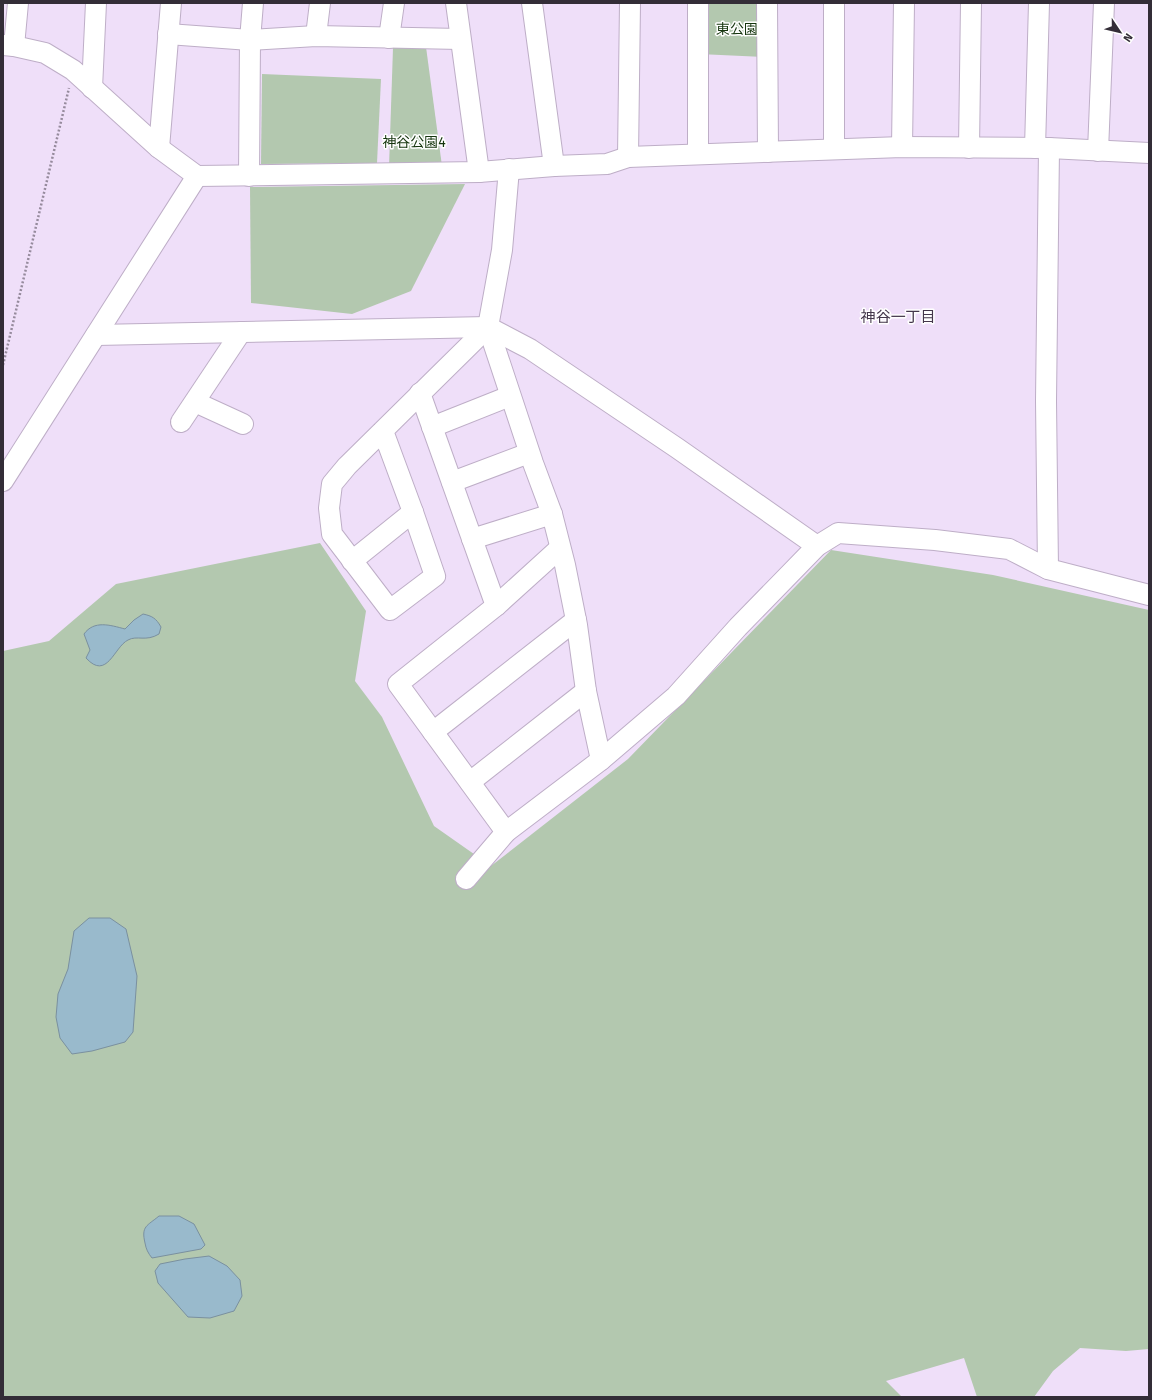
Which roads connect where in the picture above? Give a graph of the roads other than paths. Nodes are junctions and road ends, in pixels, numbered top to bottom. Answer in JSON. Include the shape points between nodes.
{"nodes":[{"id":1,"x":18,"y":3,"type":"edge"},
{"id":2,"x":96,"y":3,"type":"edge"},
{"id":3,"x":171,"y":3,"type":"edge"},
{"id":4,"x":253,"y":3,"type":"edge"},
{"id":5,"x":320,"y":3,"type":"edge"},
{"id":6,"x":394,"y":3,"type":"edge"},
{"id":7,"x":456,"y":3,"type":"edge"},
{"id":8,"x":532,"y":3,"type":"edge"},
{"id":9,"x":630,"y":3,"type":"edge"},
{"id":10,"x":698,"y":3,"type":"edge"},
{"id":11,"x":767,"y":3,"type":"edge"},
{"id":12,"x":834,"y":3,"type":"edge"},
{"id":13,"x":904,"y":3,"type":"edge"},
{"id":14,"x":971,"y":3,"type":"edge"},
{"id":15,"x":1039,"y":3,"type":"edge"},
{"id":16,"x":1104,"y":3,"type":"edge"},
{"id":17,"x":168,"y":34,"type":"junction"},
{"id":18,"x":316,"y":36,"type":"junction"},
{"id":19,"x":389,"y":38,"type":"junction"},
{"id":20,"x":460,"y":39,"type":"junction"},
{"id":21,"x":250,"y":40,"type":"junction"},
{"id":22,"x":8,"y":45,"type":"edge"},
{"id":23,"x":92,"y":88,"type":"junction"},
{"id":24,"x":902,"y":146,"type":"junction"},
{"id":25,"x":159,"y":148,"type":"junction"},
{"id":26,"x":969,"y":148,"type":"junction"},
{"id":27,"x":1042,"y":148,"type":"junction"},
{"id":28,"x":834,"y":149,"type":"junction"},
{"id":29,"x":1098,"y":151,"type":"junction"},
{"id":30,"x":768,"y":152,"type":"junction"},
{"id":31,"x":1149,"y":153,"type":"edge"},
{"id":32,"x":698,"y":154,"type":"junction"},
{"id":33,"x":628,"y":157,"type":"junction"},
{"id":34,"x":554,"y":166,"type":"junction"},
{"id":35,"x":509,"y":169,"type":"junction"},
{"id":36,"x":479,"y":172,"type":"junction"},
{"id":37,"x":197,"y":176,"type":"junction"},
{"id":38,"x":249,"y":176,"type":"junction"},
{"id":39,"x":488,"y":327,"type":"junction"},
{"id":40,"x":241,"y":332,"type":"junction"},
{"id":41,"x":96,"y":335,"type":"junction"},
{"id":42,"x":420,"y":393,"type":"junction"},
{"id":43,"x":510,"y":396,"type":"junction"},
{"id":44,"x":195,"y":402,"type":"junction"},
{"id":45,"x":182,"y":422,"type":"dead end"},
{"id":46,"x":243,"y":424,"type":"dead end"},
{"id":47,"x":432,"y":427,"type":"junction"},
{"id":48,"x":383,"y":431,"type":"junction"},
{"id":49,"x":529,"y":453,"type":"junction"},
{"id":50,"x":3,"y":481,"type":"edge"},
{"id":51,"x":452,"y":482,"type":"junction"},
{"id":52,"x":414,"y":512,"type":"junction"},
{"id":53,"x":552,"y":514,"type":"junction"},
{"id":54,"x":472,"y":539,"type":"junction"},
{"id":55,"x":817,"y":546,"type":"junction"},
{"id":56,"x":560,"y":548,"type":"junction"},
{"id":57,"x":352,"y":561,"type":"junction"},
{"id":58,"x":1048,"y":569,"type":"junction"},
{"id":59,"x":1149,"y":595,"type":"edge"},
{"id":60,"x":496,"y":606,"type":"junction"},
{"id":61,"x":576,"y":620,"type":"junction"},
{"id":62,"x":586,"y":691,"type":"junction"},
{"id":63,"x":433,"y":732,"type":"junction"},
{"id":64,"x":601,"y":760,"type":"junction"},
{"id":65,"x":470,"y":782,"type":"junction"},
{"id":66,"x":506,"y":832,"type":"junction"},
{"id":67,"x":466,"y":879,"type":"dead end"}],
"edges":[{"from":1,"to":22,"type":"street"},
{"from":2,"to":23,"type":"street"},
{"from":3,"to":17,"type":"street"},
{"from":4,"to":21,"type":"street"},
{"from":5,"to":18,"type":"street"},
{"from":6,"to":19,"type":"street"},
{"from":7,"to":20,"type":"street"},
{"from":8,"to":34,"type":"street"},
{"from":9,"to":33,"type":"street"},
{"from":10,"to":32,"type":"street"},
{"from":11,"to":30,"type":"street"},
{"from":12,"to":28,"type":"street"},
{"from":13,"to":24,"type":"street"},
{"from":14,"to":26,"type":"street"},
{"from":15,"to":27,"type":"street"},
{"from":16,"to":29,"type":"street"},
{"from":17,"to":21,"type":"street"},
{"from":17,"to":25,"type":"street"},
{"from":18,"to":19,"type":"street"},
{"from":18,"to":21,"type":"street"},
{"from":19,"to":20,"type":"street"},
{"from":20,"to":36,"type":"street"},
{"from":21,"to":38,"type":"street"},
{"from":22,"to":23,"type":"street","via":[[45,53],[73,70]]},
{"from":23,"to":25,"type":"street"},
{"from":24,"to":26,"type":"street"},
{"from":24,"to":28,"type":"street"},
{"from":25,"to":37,"type":"street"},
{"from":26,"to":27,"type":"street"},
{"from":27,"to":29,"type":"street"},
{"from":27,"to":58,"type":"street"},
{"from":28,"to":30,"type":"street"},
{"from":29,"to":31,"type":"street"},
{"from":30,"to":32,"type":"street"},
{"from":32,"to":33,"type":"street"},
{"from":33,"to":34,"type":"street","via":[[607,164]]},
{"from":34,"to":35,"type":"street"},
{"from":35,"to":36,"type":"street"},
{"from":35,"to":39,"type":"street","via":[[502,250]]},
{"from":36,"to":38,"type":"street"},
{"from":37,"to":38,"type":"street"},
{"from":37,"to":41,"type":"street"},
{"from":39,"to":40,"type":"street"},
{"from":39,"to":42,"type":"street"},
{"from":39,"to":43,"type":"street"},
{"from":39,"to":55,"type":"street","via":[[530,348]]},
{"from":40,"to":41,"type":"street"},
{"from":40,"to":44,"type":"street"},
{"from":41,"to":50,"type":"street"},
{"from":42,"to":47,"type":"street"},
{"from":42,"to":48,"type":"street"},
{"from":43,"to":47,"type":"street"},
{"from":43,"to":49,"type":"street"},
{"from":44,"to":45,"type":"street"},
{"from":44,"to":46,"type":"street"},
{"from":47,"to":51,"type":"street"},
{"from":48,"to":52,"type":"street"},
{"from":48,"to":57,"type":"street","via":[[332,484],[329,508],[332,534]]},
{"from":49,"to":51,"type":"street"},
{"from":49,"to":53,"type":"street"},
{"from":51,"to":54,"type":"street"},
{"from":52,"to":57,"type":"street"},
{"from":52,"to":57,"type":"street","via":[[435,576],[390,610]]},
{"from":53,"to":54,"type":"street"},
{"from":53,"to":56,"type":"street"},
{"from":54,"to":60,"type":"street"},
{"from":55,"to":58,"type":"street","via":[[838,533],[935,540],[1009,550]]},
{"from":55,"to":64,"type":"street","via":[[738,627],[676,696]]},
{"from":56,"to":60,"type":"street"},
{"from":56,"to":61,"type":"street"},
{"from":58,"to":59,"type":"street"},
{"from":60,"to":63,"type":"street","via":[[398,684]]},
{"from":61,"to":62,"type":"street"},
{"from":61,"to":63,"type":"street"},
{"from":62,"to":64,"type":"street"},
{"from":62,"to":65,"type":"street"},
{"from":63,"to":65,"type":"street"},
{"from":64,"to":66,"type":"street"},
{"from":65,"to":66,"type":"street"},
{"from":66,"to":67,"type":"street"}]}
